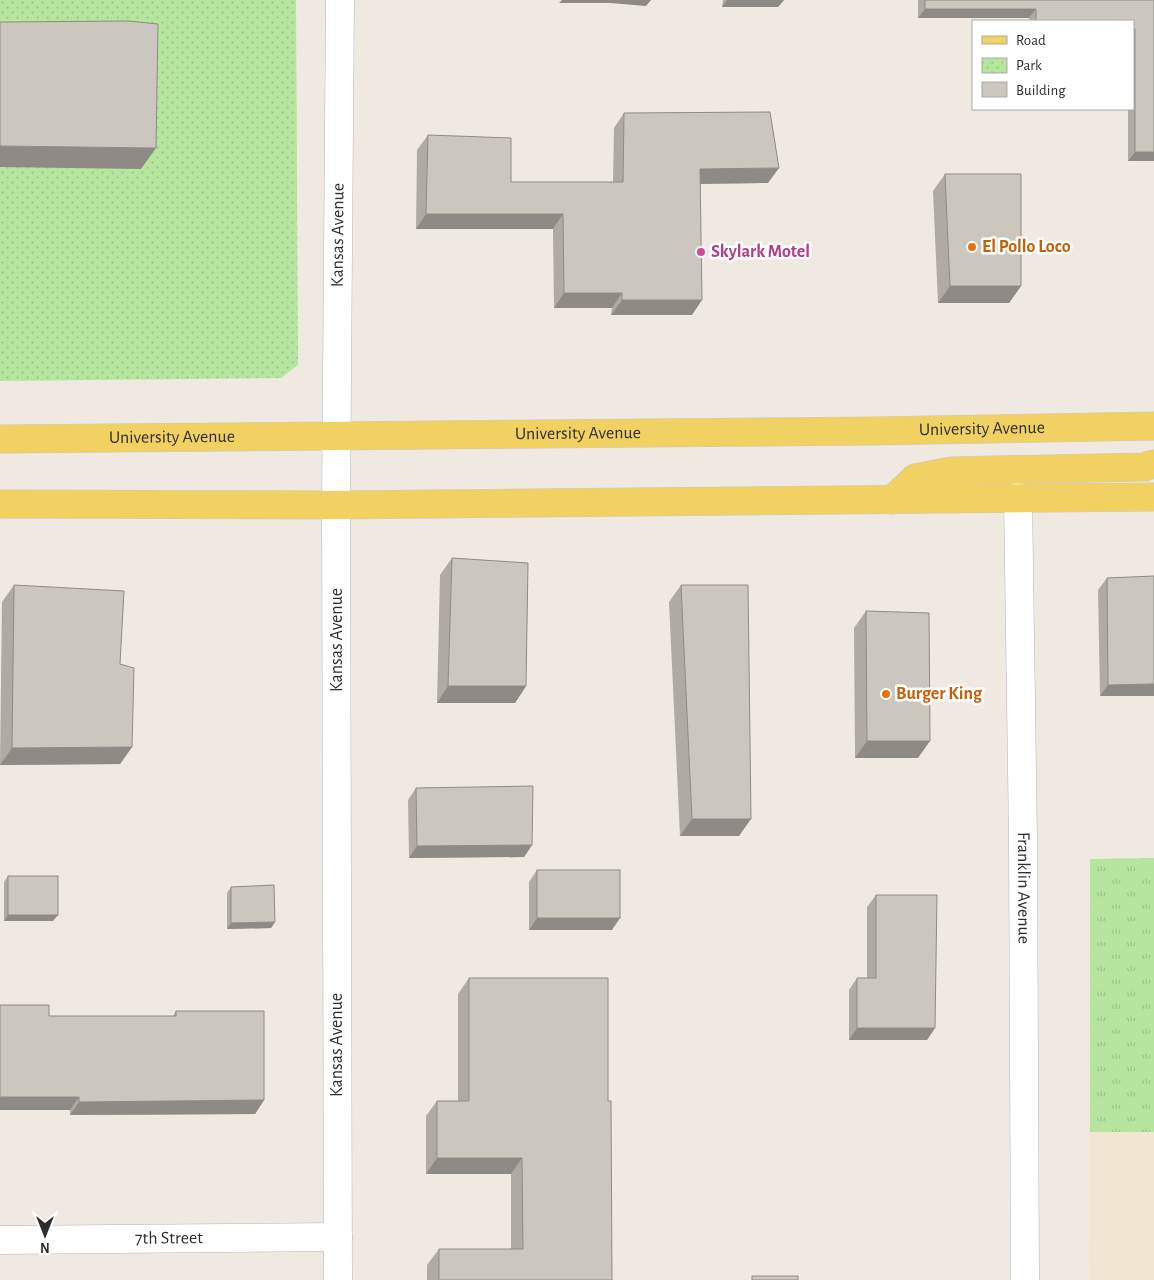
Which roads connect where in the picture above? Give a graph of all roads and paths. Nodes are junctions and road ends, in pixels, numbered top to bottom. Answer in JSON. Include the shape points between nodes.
{"nodes":[{"id":1,"x":340,"y":0,"type":"edge"},
{"id":2,"x":1154,"y":426,"type":"edge"},
{"id":3,"x":337,"y":436,"type":"junction"},
{"id":4,"x":0,"y":439,"type":"edge"},
{"id":5,"x":1154,"y":464,"type":"edge"},
{"id":6,"x":1154,"y":497,"type":"edge"},
{"id":7,"x":1018,"y":498,"type":"junction"},
{"id":8,"x":892,"y":500,"type":"junction"},
{"id":9,"x":0,"y":504,"type":"edge"},
{"id":10,"x":336,"y":505,"type":"junction"},
{"id":11,"x":338,"y":1237,"type":"junction"},
{"id":12,"x":0,"y":1240,"type":"edge"},
{"id":13,"x":338,"y":1280,"type":"edge"},
{"id":14,"x":1025,"y":1280,"type":"edge"}],
"edges":[{"from":1,"to":3,"type":"street","name":"Kansas Avenue"},
{"from":2,"to":3,"type":"main road","name":"University Avenue"},
{"from":3,"to":4,"type":"main road","name":"University Avenue"},
{"from":3,"to":10,"type":"street","name":"Kansas Avenue"},
{"from":5,"to":8,"type":"main road","via":[[1144,467],[951,471],[916,478]]},
{"from":6,"to":7,"type":"main road"},
{"from":7,"to":8,"type":"main road"},
{"from":7,"to":14,"type":"street","name":"Franklin Avenue"},
{"from":8,"to":10,"type":"main road"},
{"from":9,"to":10,"type":"main road"},
{"from":10,"to":11,"type":"street","name":"Kansas Avenue"},
{"from":11,"to":12,"type":"street","name":"7th Street"},
{"from":11,"to":13,"type":"street","name":"Kansas Avenue"}]}
